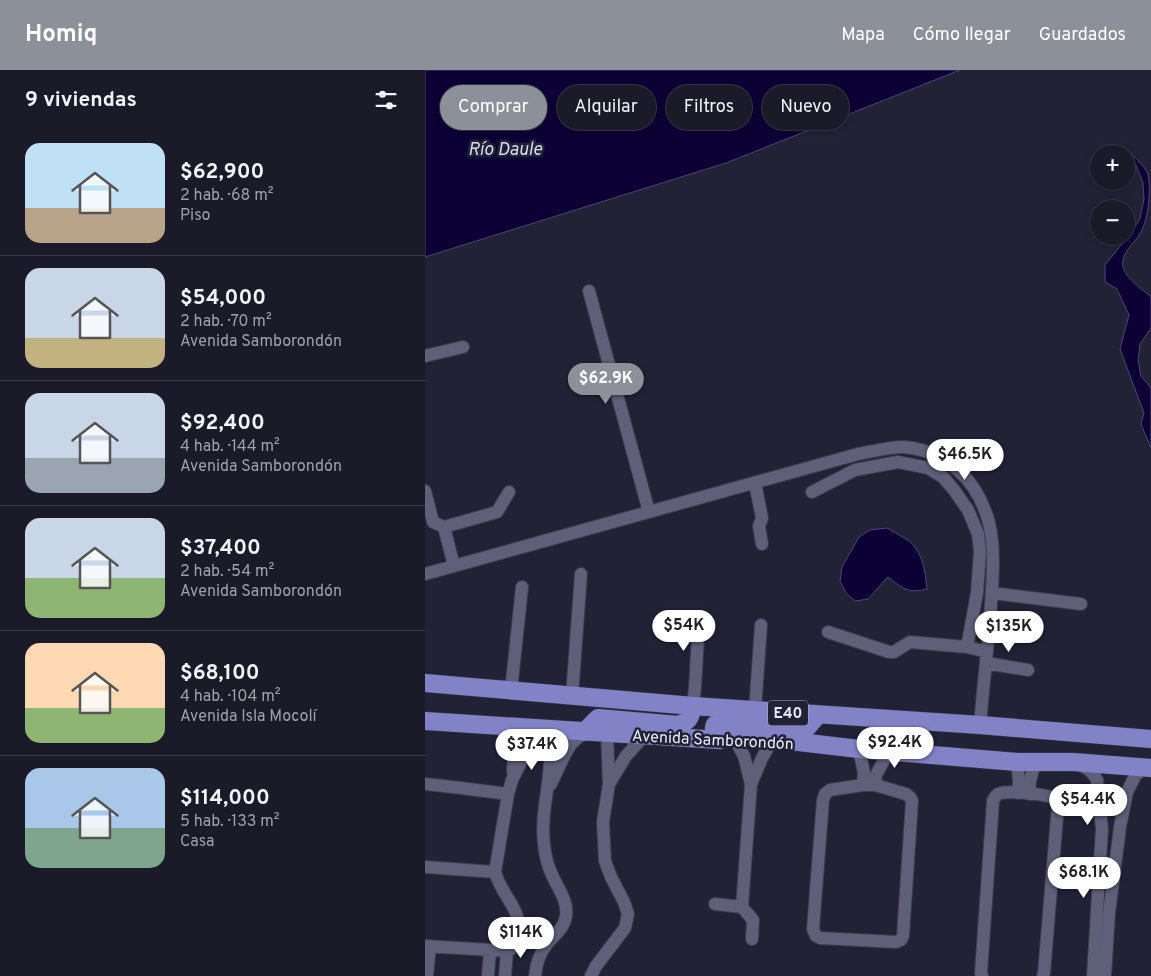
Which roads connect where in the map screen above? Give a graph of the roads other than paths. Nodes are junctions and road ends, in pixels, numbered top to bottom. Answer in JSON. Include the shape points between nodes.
{"nodes":[{"id":1,"x":589,"y":291,"type":"dead end"},
{"id":2,"x":463,"y":347,"type":"dead end"},
{"id":3,"x":425,"y":356,"type":"edge"},
{"id":4,"x":755,"y":483,"type":"junction"},
{"id":5,"x":425,"y":491,"type":"edge"},
{"id":6,"x":509,"y":492,"type":"dead end"},
{"id":7,"x":812,"y":492,"type":"dead end"},
{"id":8,"x":649,"y":512,"type":"junction"},
{"id":9,"x":444,"y":527,"type":"junction"},
{"id":10,"x":762,"y":544,"type":"dead end"},
{"id":11,"x":454,"y":566,"type":"junction"},
{"id":12,"x":425,"y":574,"type":"edge"},
{"id":13,"x":581,"y":574,"type":"dead end"},
{"id":14,"x":522,"y":587,"type":"dead end"},
{"id":15,"x":992,"y":593,"type":"junction"},
{"id":16,"x":1081,"y":604,"type":"dead end"},
{"id":17,"x":699,"y":620,"type":"dead end"},
{"id":18,"x":761,"y":625,"type":"dead end"},
{"id":19,"x":828,"y":632,"type":"dead end"},
{"id":20,"x":967,"y":647,"type":"junction"},
{"id":21,"x":987,"y":658,"type":"junction"},
{"id":22,"x":1028,"y":670,"type":"dead end"},
{"id":23,"x":425,"y":683,"type":"edge"},
{"id":24,"x":511,"y":691,"type":"junction"},
{"id":25,"x":572,"y":696,"type":"junction"},
{"id":26,"x":693,"y":706,"type":"junction"},
{"id":27,"x":755,"y":710,"type":"junction"},
{"id":28,"x":818,"y":714,"type":"junction"},
{"id":29,"x":425,"y":720,"type":"edge"},
{"id":30,"x":980,"y":725,"type":"junction"},
{"id":31,"x":501,"y":726,"type":"junction"},
{"id":32,"x":541,"y":728,"type":"junction"},
{"id":33,"x":583,"y":732,"type":"junction"},
{"id":34,"x":607,"y":733,"type":"junction"},
{"id":35,"x":644,"y":736,"type":"junction"},
{"id":36,"x":726,"y":738,"type":"junction"},
{"id":37,"x":773,"y":739,"type":"junction"},
{"id":38,"x":1151,"y":739,"type":"edge"},
{"id":39,"x":859,"y":749,"type":"junction"},
{"id":40,"x":889,"y":751,"type":"junction"},
{"id":41,"x":1017,"y":762,"type":"junction"},
{"id":42,"x":1035,"y":762,"type":"junction"},
{"id":43,"x":1073,"y":762,"type":"junction"},
{"id":44,"x":1150,"y":767,"type":"edge"},
{"id":45,"x":512,"y":780,"type":"junction"},
{"id":46,"x":425,"y":784,"type":"edge"},
{"id":47,"x":609,"y":784,"type":"junction"},
{"id":48,"x":751,"y":784,"type":"junction"},
{"id":49,"x":869,"y":785,"type":"junction"},
{"id":50,"x":1023,"y":793,"type":"junction"},
{"id":51,"x":507,"y":794,"type":"junction"},
{"id":52,"x":547,"y":794,"type":"junction"},
{"id":53,"x":425,"y":867,"type":"edge"},
{"id":54,"x":495,"y":872,"type":"junction"},
{"id":55,"x":715,"y":904,"type":"dead end"},
{"id":56,"x":742,"y":907,"type":"junction"},
{"id":57,"x":753,"y":939,"type":"dead end"},
{"id":58,"x":427,"y":946,"type":"edge"},
{"id":59,"x":490,"y":950,"type":"junction"},
{"id":60,"x":507,"y":952,"type":"junction"},
{"id":61,"x":427,"y":976,"type":"edge"},
{"id":62,"x":488,"y":976,"type":"edge"},
{"id":63,"x":505,"y":976,"type":"edge"},
{"id":64,"x":535,"y":976,"type":"edge"},
{"id":65,"x":591,"y":976,"type":"edge"},
{"id":66,"x":982,"y":976,"type":"edge"},
{"id":67,"x":1043,"y":976,"type":"edge"},
{"id":68,"x":1093,"y":976,"type":"edge"},
{"id":69,"x":1105,"y":976,"type":"edge"}],
"edges":[{"from":1,"to":8,"type":"street"},
{"from":2,"to":3,"type":"street"},
{"from":4,"to":8,"type":"street"},
{"from":4,"to":10,"type":"street","via":[[762,518],[759,526]]},
{"from":4,"to":15,"type":"street","via":[[858,454],[902,447],[923,450],[944,459],[962,472],[979,497],[989,524],[993,553]]},
{"from":5,"to":9,"type":"street","via":[[433,522]]},
{"from":6,"to":9,"type":"street","via":[[497,512]]},
{"from":7,"to":20,"type":"street","via":[[855,470],[898,462],[929,468],[943,478],[968,510],[981,552]]},
{"from":8,"to":11,"type":"street"},
{"from":9,"to":11,"type":"street"},
{"from":11,"to":12,"type":"street"},
{"from":13,"to":25,"type":"street"},
{"from":14,"to":24,"type":"street"},
{"from":15,"to":16,"type":"street"},
{"from":15,"to":21,"type":"street"},
{"from":17,"to":26,"type":"street"},
{"from":18,"to":27,"type":"street"},
{"from":19,"to":20,"type":"street","via":[[889,652],[910,642]]},
{"from":20,"to":21,"type":"street"},
{"from":21,"to":22,"type":"street"},
{"from":21,"to":30,"type":"street"},
{"from":23,"to":24,"type":"highway","name":"Avenida Samborondón","number":"E40"},
{"from":24,"to":25,"type":"highway","name":"Avenida Samborondón","number":"E40"},
{"from":25,"to":26,"type":"highway","name":"Avenida Samborondón","number":"E40"},
{"from":26,"to":27,"type":"highway","name":"Avenida Samborondón","number":"E40"},
{"from":26,"to":33,"type":"highway","via":[[690,718],[678,725],[598,718]]},
{"from":27,"to":28,"type":"highway","name":"Avenida Samborondón","number":"E40"},
{"from":28,"to":30,"type":"highway","name":"Avenida Samborondón","number":"E40"},
{"from":28,"to":36,"type":"highway","via":[[806,728],[715,723],[714,731]]},
{"from":29,"to":31,"type":"highway","name":"Avenida Samborondón","number":"E40"},
{"from":30,"to":38,"type":"highway","name":"Avenida Samborondón","number":"E40"},
{"from":31,"to":32,"type":"highway","name":"Avenida Samborondón","number":"E40"},
{"from":31,"to":45,"type":"street","via":[[514,750]]},
{"from":32,"to":33,"type":"highway","name":"Avenida Samborondón","number":"E40"},
{"from":32,"to":45,"type":"street","via":[[527,742]]},
{"from":32,"to":52,"type":"street","via":[[550,740]]},
{"from":33,"to":34,"type":"highway","name":"Avenida Samborondón","number":"E40"},
{"from":33,"to":52,"type":"street","via":[[563,756]]},
{"from":34,"to":35,"type":"highway","name":"Avenida Samborondón","number":"E40"},
{"from":34,"to":47,"type":"street"},
{"from":35,"to":36,"type":"highway","name":"Avenida Samborondón","number":"E40"},
{"from":35,"to":47,"type":"street","via":[[628,752]]},
{"from":36,"to":37,"type":"highway","name":"Avenida Samborondón","number":"E40"},
{"from":36,"to":48,"type":"street","via":[[744,756]]},
{"from":37,"to":39,"type":"highway","name":"Avenida Samborondón","number":"E40"},
{"from":37,"to":48,"type":"street"},
{"from":39,"to":40,"type":"highway","name":"Avenida Samborondón","number":"E40"},
{"from":39,"to":49,"type":"street"},
{"from":40,"to":41,"type":"highway","name":"Avenida Samborondón","number":"E40"},
{"from":40,"to":49,"type":"street"},
{"from":41,"to":42,"type":"highway","name":"Avenida Samborondón","number":"E40"},
{"from":41,"to":50,"type":"street"},
{"from":42,"to":43,"type":"highway","name":"Avenida Samborondón","number":"E40"},
{"from":42,"to":50,"type":"street"},
{"from":43,"to":44,"type":"highway","name":"Avenida Samborondón","number":"E40"},
{"from":43,"to":68,"type":"street","via":[[1086,767],[1097,780],[1102,829]]},
{"from":44,"to":69,"type":"street","via":[[1135,776],[1125,801],[1109,913]]},
{"from":45,"to":51,"type":"street"},
{"from":46,"to":51,"type":"street"},
{"from":47,"to":65,"type":"street","via":[[603,822],[605,861],[626,909],[627,921]]},
{"from":48,"to":56,"type":"street"},
{"from":49,"to":49,"type":"street","via":[[830,790],[823,800],[813,930],[820,938],[896,942],[903,936],[912,801],[906,794]]},
{"from":50,"to":66,"type":"street","via":[[1001,793],[993,801]]},
{"from":50,"to":67,"type":"street","via":[[1052,797],[1057,799],[1058,805]]},
{"from":51,"to":54,"type":"street"},
{"from":52,"to":64,"type":"street","via":[[543,841],[549,869],[566,905],[566,917],[562,928],[539,957]]},
{"from":53,"to":54,"type":"street"},
{"from":54,"to":60,"type":"street","via":[[518,920],[517,939]]},
{"from":55,"to":56,"type":"street"},
{"from":56,"to":57,"type":"street","via":[[753,920]]},
{"from":58,"to":59,"type":"street"},
{"from":58,"to":61,"type":"street"},
{"from":59,"to":60,"type":"street"},
{"from":59,"to":62,"type":"street"},
{"from":60,"to":63,"type":"street"}]}
